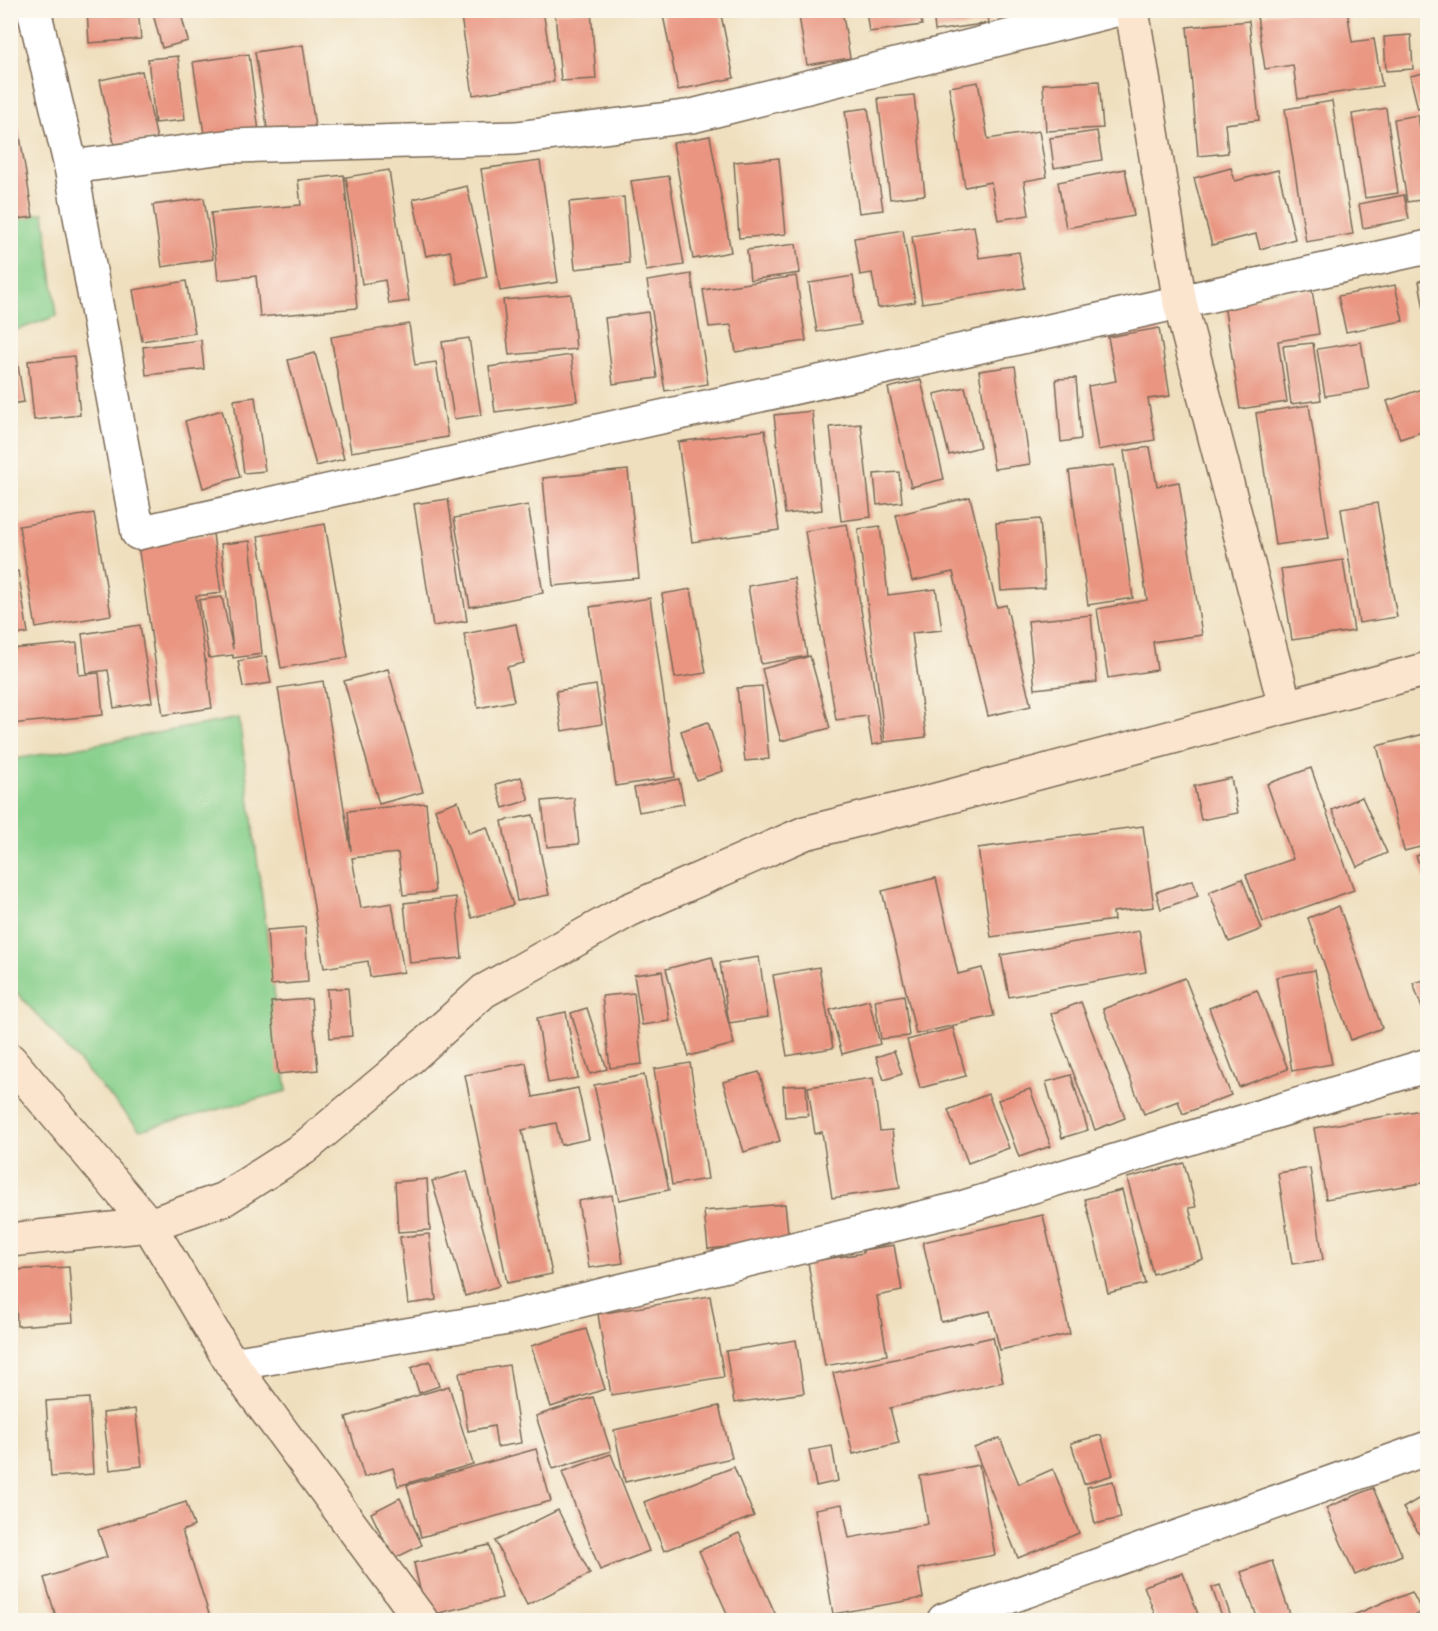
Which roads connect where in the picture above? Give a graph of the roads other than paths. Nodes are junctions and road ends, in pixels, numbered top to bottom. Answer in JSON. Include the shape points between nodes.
{"nodes":[{"id":1,"x":33,"y":10,"type":"edge"},
{"id":2,"x":1115,"y":10,"type":"edge"},
{"id":3,"x":1132,"y":10,"type":"edge"},
{"id":4,"x":71,"y":167,"type":"junction"},
{"id":5,"x":1428,"y":247,"type":"edge"},
{"id":6,"x":1180,"y":303,"type":"junction"},
{"id":7,"x":1428,"y":669,"type":"edge"},
{"id":8,"x":1285,"y":706,"type":"junction"},
{"id":9,"x":10,"y":1060,"type":"edge"},
{"id":10,"x":1428,"y":1065,"type":"edge"},
{"id":11,"x":148,"y":1226,"type":"junction"},
{"id":12,"x":10,"y":1240,"type":"edge"},
{"id":13,"x":232,"y":1364,"type":"junction"},
{"id":14,"x":1428,"y":1448,"type":"edge"},
{"id":15,"x":421,"y":1620,"type":"edge"},
{"id":16,"x":944,"y":1620,"type":"edge"}],
"edges":[{"from":1,"to":4,"type":"street"},
{"from":2,"to":4,"type":"street","via":[[692,116],[516,138],[232,146]]},
{"from":3,"to":6,"type":"main road"},
{"from":4,"to":6,"type":"street","via":[[138,533]]},
{"from":5,"to":6,"type":"street"},
{"from":6,"to":8,"type":"main road"},
{"from":7,"to":8,"type":"main road"},
{"from":8,"to":11,"type":"main road","via":[[804,833],[629,910],[484,991],[304,1148],[224,1199]]},
{"from":9,"to":11,"type":"main road"},
{"from":10,"to":13,"type":"street","via":[[958,1209],[508,1318]]},
{"from":11,"to":12,"type":"main road"},
{"from":11,"to":13,"type":"main road"},
{"from":13,"to":15,"type":"main road"},
{"from":14,"to":16,"type":"street"}]}
